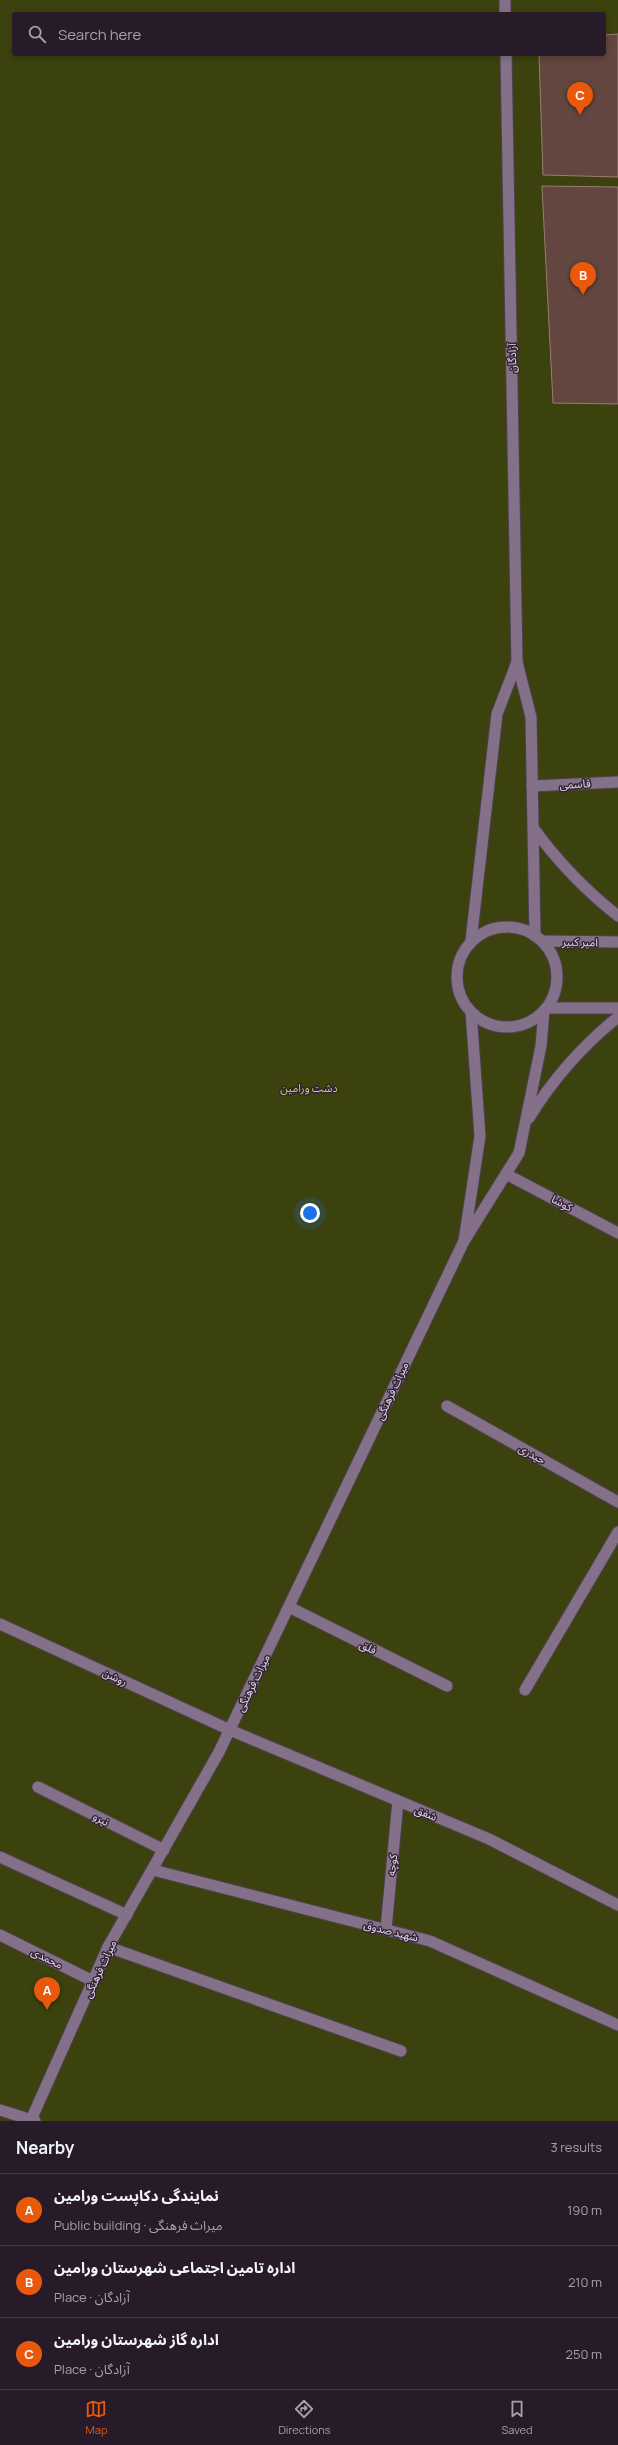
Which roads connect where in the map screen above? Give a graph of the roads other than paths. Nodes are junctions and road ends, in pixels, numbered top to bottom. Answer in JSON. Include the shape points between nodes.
{"nodes":[{"id":1,"x":505,"y":0,"type":"edge"},
{"id":2,"x":505,"y":12,"type":"edge"},
{"id":3,"x":506,"y":56,"type":"edge"},
{"id":4,"x":517,"y":662,"type":"junction"},
{"id":5,"x":618,"y":782,"type":"edge"},
{"id":6,"x":532,"y":786,"type":"junction"},
{"id":7,"x":534,"y":829,"type":"junction"},
{"id":8,"x":618,"y":916,"type":"edge"},
{"id":9,"x":538,"y":938,"type":"junction"},
{"id":10,"x":471,"y":941,"type":"junction"},
{"id":11,"x":618,"y":942,"type":"edge"},
{"id":12,"x":618,"y":1008,"type":"edge"},
{"id":13,"x":545,"y":1009,"type":"junction"},
{"id":14,"x":471,"y":1012,"type":"junction"},
{"id":15,"x":618,"y":1016,"type":"edge"},
{"id":16,"x":525,"y":1124,"type":"junction"},
{"id":17,"x":506,"y":1174,"type":"junction"},
{"id":18,"x":618,"y":1233,"type":"edge"},
{"id":19,"x":464,"y":1241,"type":"junction"},
{"id":20,"x":447,"y":1406,"type":"dead end"},
{"id":21,"x":618,"y":1502,"type":"edge"},
{"id":22,"x":618,"y":1532,"type":"edge"},
{"id":23,"x":289,"y":1607,"type":"junction"},
{"id":24,"x":0,"y":1624,"type":"edge"},
{"id":25,"x":447,"y":1686,"type":"dead end"},
{"id":26,"x":525,"y":1690,"type":"dead end"},
{"id":27,"x":230,"y":1730,"type":"junction"},
{"id":28,"x":38,"y":1787,"type":"dead end"},
{"id":29,"x":398,"y":1801,"type":"junction"},
{"id":30,"x":164,"y":1850,"type":"junction"},
{"id":31,"x":0,"y":1857,"type":"edge"},
{"id":32,"x":152,"y":1870,"type":"junction"},
{"id":33,"x":618,"y":1905,"type":"edge"},
{"id":34,"x":127,"y":1914,"type":"junction"},
{"id":35,"x":386,"y":1929,"type":"junction"},
{"id":36,"x":0,"y":1935,"type":"edge"},
{"id":37,"x":108,"y":1947,"type":"junction"},
{"id":38,"x":93,"y":1981,"type":"junction"},
{"id":39,"x":618,"y":2025,"type":"edge"},
{"id":40,"x":401,"y":2050,"type":"dead end"},
{"id":41,"x":0,"y":2110,"type":"edge"},
{"id":42,"x":33,"y":2120,"type":"edge"}],
"edges":[{"from":1,"to":2,"type":"main road"},
{"from":3,"to":4,"type":"main road","name":"آزادگان"},
{"from":4,"to":6,"type":"main road","via":[[530,716]]},
{"from":4,"to":10,"type":"main road","via":[[497,714]]},
{"from":5,"to":6,"type":"main road","name":"قاسمی"},
{"from":6,"to":7,"type":"main road"},
{"from":7,"to":8,"type":"main road","via":[[559,864],[589,894]]},
{"from":7,"to":9,"type":"main road"},
{"from":9,"to":10,"type":"main road","via":[[509,927],[496,928]]},
{"from":9,"to":11,"type":"main road","name":"امیر کبیر"},
{"from":9,"to":13,"type":"main road","via":[[550,952],[556,966],[555,988]]},
{"from":10,"to":14,"type":"main road","via":[[462,954],[457,984],[462,999]]},
{"from":12,"to":13,"type":"main road"},
{"from":13,"to":14,"type":"main road","via":[[531,1021],[511,1027],[500,1027],[484,1022]]},
{"from":13,"to":16,"type":"main road","via":[[541,1046]]},
{"from":14,"to":19,"type":"main road","via":[[480,1136]]},
{"from":15,"to":16,"type":"main road","via":[[570,1060]]},
{"from":16,"to":17,"type":"main road","via":[[519,1154]]},
{"from":17,"to":18,"type":"main road","name":"کوشا"},
{"from":17,"to":19,"type":"main road"},
{"from":19,"to":23,"type":"main road","name":"میراث فرهنگی"},
{"from":20,"to":21,"type":"main road","name":"حیدری"},
{"from":22,"to":26,"type":"main road"},
{"from":23,"to":25,"type":"main road","name":"فلق"},
{"from":23,"to":27,"type":"main road","name":"میراث فرهنگی"},
{"from":24,"to":27,"type":"main road","name":"روشن"},
{"from":27,"to":29,"type":"main road","name":"شفق"},
{"from":27,"to":30,"type":"main road","name":"میراث فرهنگی"},
{"from":28,"to":30,"type":"main road","name":"نیرو"},
{"from":29,"to":33,"type":"main road","name":"شفق","via":[[489,1839]]},
{"from":29,"to":35,"type":"main road","name":"کوچه"},
{"from":30,"to":32,"type":"main road","name":"میراث فرهنگی"},
{"from":31,"to":34,"type":"main road"},
{"from":32,"to":34,"type":"main road","name":"میراث فرهنگی"},
{"from":32,"to":35,"type":"main road","name":"شهید صدوق"},
{"from":34,"to":37,"type":"main road","name":"میراث فرهنگی"},
{"from":35,"to":39,"type":"main road","name":"شهید صدوق","via":[[430,1941]]},
{"from":36,"to":38,"type":"main road","name":"محمدی"},
{"from":37,"to":38,"type":"main road","name":"میراث فرهنگی"},
{"from":37,"to":40,"type":"main road"},
{"from":38,"to":42,"type":"main road","name":"میراث فرهنگی"},
{"from":41,"to":42,"type":"main road"}]}
